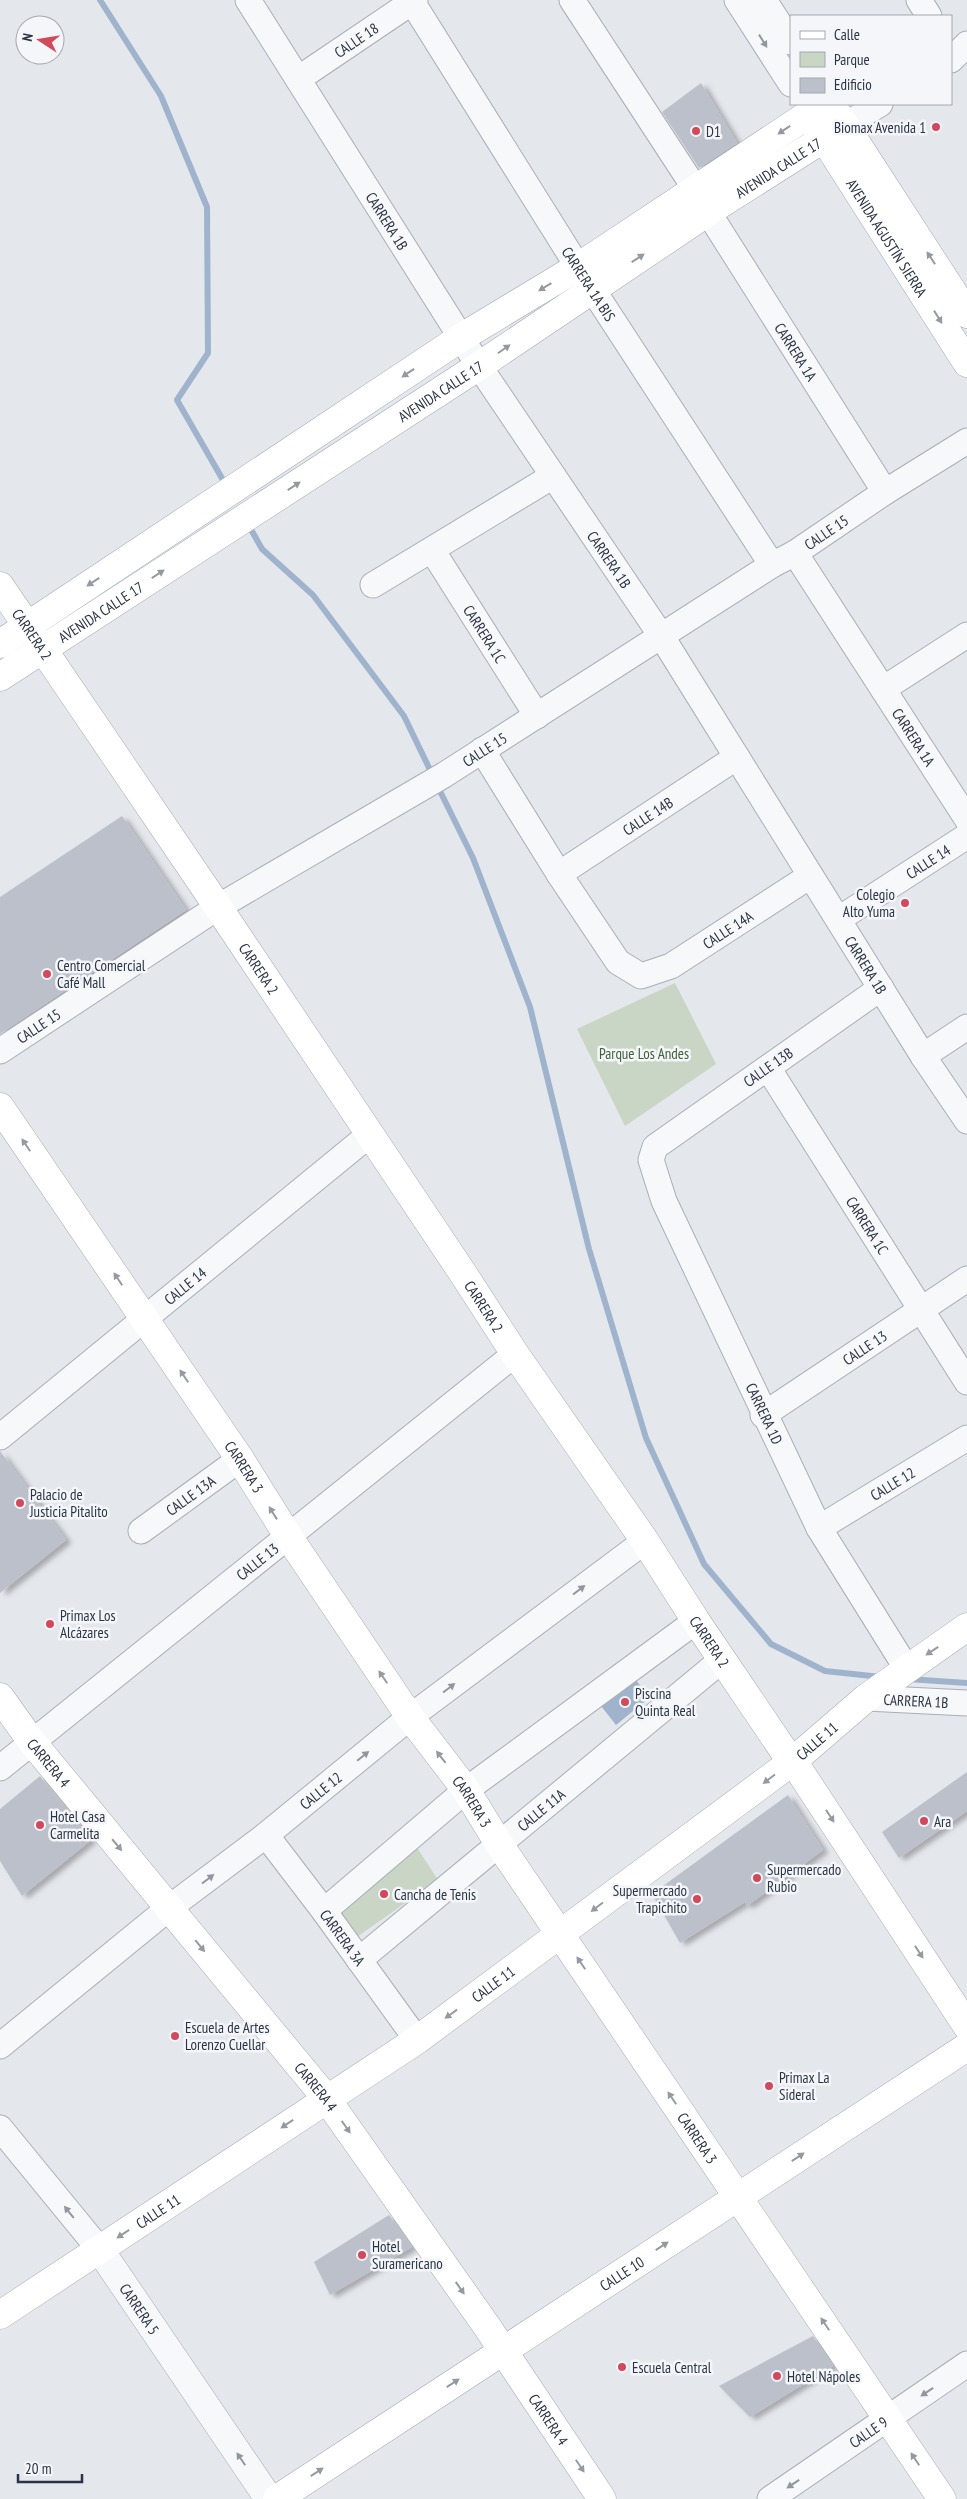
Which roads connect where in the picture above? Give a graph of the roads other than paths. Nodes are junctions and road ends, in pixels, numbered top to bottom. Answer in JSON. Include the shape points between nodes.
{"nodes":[{"id":1,"x":248,"y":0,"type":"edge"},
{"id":2,"x":413,"y":0,"type":"edge"},
{"id":3,"x":572,"y":0,"type":"edge"},
{"id":4,"x":737,"y":0,"type":"edge"},
{"id":5,"x":764,"y":0,"type":"edge"},
{"id":6,"x":919,"y":0,"type":"edge"},
{"id":7,"x":928,"y":15,"type":"edge"},
{"id":8,"x":967,"y":29,"type":"edge"},
{"id":9,"x":952,"y":33,"type":"edge"},
{"id":10,"x":790,"y":40,"type":"edge"},
{"id":11,"x":298,"y":79,"type":"junction"},
{"id":12,"x":790,"y":82,"type":"edge"},
{"id":13,"x":875,"y":105,"type":"edge"},
{"id":14,"x":823,"y":115,"type":"edge"},
{"id":15,"x":702,"y":201,"type":"junction"},
{"id":16,"x":585,"y":277,"type":"junction"},
{"id":17,"x":967,"y":314,"type":"edge"},
{"id":18,"x":462,"y":337,"type":"junction"},
{"id":19,"x":967,"y":364,"type":"edge"},
{"id":20,"x":479,"y":366,"type":"junction"},
{"id":21,"x":967,"y":441,"type":"edge"},
{"id":22,"x":553,"y":476,"type":"junction"},
{"id":23,"x":885,"y":492,"type":"junction"},
{"id":24,"x":432,"y":550,"type":"junction"},
{"id":25,"x":795,"y":553,"type":"junction"},
{"id":26,"x":772,"y":565,"type":"junction"},
{"id":27,"x":0,"y":586,"type":"edge"},
{"id":28,"x":373,"y":586,"type":"dead end"},
{"id":29,"x":27,"y":626,"type":"junction"},
{"id":30,"x":967,"y":635,"type":"edge"},
{"id":31,"x":662,"y":636,"type":"junction"},
{"id":32,"x":0,"y":644,"type":"edge"},
{"id":33,"x":43,"y":648,"type":"junction"},
{"id":34,"x":0,"y":677,"type":"edge"},
{"id":35,"x":883,"y":689,"type":"junction"},
{"id":36,"x":537,"y":716,"type":"junction"},
{"id":37,"x":482,"y":750,"type":"junction"},
{"id":38,"x":737,"y":757,"type":"junction"},
{"id":39,"x":967,"y":819,"type":"edge"},
{"id":40,"x":967,"y":836,"type":"edge"},
{"id":41,"x":559,"y":874,"type":"junction"},
{"id":42,"x":810,"y":876,"type":"junction"},
{"id":43,"x":218,"y":907,"type":"junction"},
{"id":44,"x":839,"y":919,"type":"junction"},
{"id":45,"x":882,"y":988,"type":"junction"},
{"id":46,"x":967,"y":1026,"type":"edge"},
{"id":47,"x":0,"y":1051,"type":"edge"},
{"id":48,"x":923,"y":1056,"type":"junction"},
{"id":49,"x":768,"y":1068,"type":"junction"},
{"id":50,"x":0,"y":1107,"type":"edge"},
{"id":51,"x":967,"y":1121,"type":"edge"},
{"id":52,"x":369,"y":1135,"type":"junction"},
{"id":53,"x":656,"y":1147,"type":"joint"},
{"id":54,"x":967,"y":1279,"type":"edge"},
{"id":55,"x":919,"y":1310,"type":"junction"},
{"id":56,"x":146,"y":1319,"type":"junction"},
{"id":57,"x":514,"y":1354,"type":"junction"},
{"id":58,"x":967,"y":1382,"type":"edge"},
{"id":59,"x":763,"y":1415,"type":"junction"},
{"id":60,"x":0,"y":1437,"type":"edge"},
{"id":61,"x":967,"y":1438,"type":"edge"},
{"id":62,"x":240,"y":1458,"type":"junction"},
{"id":63,"x":818,"y":1528,"type":"junction"},
{"id":64,"x":141,"y":1532,"type":"dead end"},
{"id":65,"x":288,"y":1536,"type":"junction"},
{"id":66,"x":645,"y":1541,"type":"junction"},
{"id":67,"x":696,"y":1620,"type":"junction"},
{"id":68,"x":967,"y":1628,"type":"edge"},
{"id":69,"x":723,"y":1659,"type":"junction"},
{"id":70,"x":902,"y":1672,"type":"junction"},
{"id":71,"x":870,"y":1696,"type":"junction"},
{"id":72,"x":0,"y":1697,"type":"edge"},
{"id":73,"x":967,"y":1703,"type":"edge"},
{"id":74,"x":410,"y":1717,"type":"junction"},
{"id":75,"x":32,"y":1742,"type":"junction"},
{"id":76,"x":793,"y":1761,"type":"junction"},
{"id":77,"x":0,"y":1768,"type":"edge"},
{"id":78,"x":466,"y":1790,"type":"junction"},
{"id":79,"x":266,"y":1835,"type":"junction"},
{"id":80,"x":500,"y":1844,"type":"junction"},
{"id":81,"x":169,"y":1908,"type":"junction"},
{"id":82,"x":324,"y":1911,"type":"junction"},
{"id":83,"x":561,"y":1934,"type":"junction"},
{"id":84,"x":359,"y":1960,"type":"junction"},
{"id":85,"x":967,"y":2026,"type":"edge"},
{"id":86,"x":417,"y":2040,"type":"junction"},
{"id":87,"x":0,"y":2046,"type":"edge"},
{"id":88,"x":967,"y":2047,"type":"edge"},
{"id":89,"x":326,"y":2098,"type":"junction"},
{"id":90,"x":0,"y":2128,"type":"edge"},
{"id":91,"x":739,"y":2196,"type":"junction"},
{"id":92,"x":100,"y":2250,"type":"junction"},
{"id":93,"x":0,"y":2315,"type":"edge"},
{"id":94,"x":502,"y":2351,"type":"junction"},
{"id":95,"x":967,"y":2364,"type":"edge"},
{"id":96,"x":888,"y":2418,"type":"junction"},
{"id":97,"x":269,"y":2499,"type":"edge"},
{"id":98,"x":276,"y":2499,"type":"edge"},
{"id":99,"x":602,"y":2499,"type":"edge"},
{"id":100,"x":770,"y":2499,"type":"edge"},
{"id":101,"x":942,"y":2499,"type":"edge"}],
"edges":[{"from":1,"to":11,"type":"street","name":"CARRERA 1B"},
{"from":2,"to":11,"type":"street","name":"CALLE 18"},
{"from":2,"to":16,"type":"street","name":"CARRERA 1A BIS"},
{"from":3,"to":15,"type":"street","name":"CARRERA 1A"},
{"from":4,"to":12,"type":"street","one_way":true},
{"from":5,"to":10,"type":"street"},
{"from":6,"to":7,"type":"street"},
{"from":8,"to":9,"type":"street"},
{"from":11,"to":18,"type":"street","name":"CARRERA 1B"},
{"from":13,"to":14,"type":"street","name":"AVENIDA CALLE 17"},
{"from":14,"to":15,"type":"main road","name":"AVENIDA CALLE 17"},
{"from":17,"to":14,"type":"main road","name":"AVENIDA AGUSTÍN SIERRA","one_way":true},
{"from":14,"to":19,"type":"main road","name":"AVENIDA AGUSTÍN SIERRA","one_way":true},
{"from":15,"to":16,"type":"main road","name":"AVENIDA CALLE 17"},
{"from":15,"to":23,"type":"street","name":"CARRERA 1A"},
{"from":16,"to":18,"type":"main road","name":"AVENIDA CALLE 17","one_way":true},
{"from":20,"to":16,"type":"main road","name":"AVENIDA CALLE 17","one_way":true},
{"from":16,"to":26,"type":"street","name":"CARRERA 1A BIS"},
{"from":18,"to":20,"type":"street","name":"CARRERA 1B"},
{"from":18,"to":29,"type":"main road","name":"AVENIDA CALLE 17","one_way":true},
{"from":20,"to":22,"type":"street","name":"CARRERA 1B"},
{"from":33,"to":20,"type":"main road","name":"AVENIDA CALLE 17","one_way":true},
{"from":21,"to":23,"type":"street","name":"CALLE 15"},
{"from":22,"to":24,"type":"street"},
{"from":22,"to":31,"type":"street","name":"CARRERA 1B"},
{"from":23,"to":25,"type":"street","name":"CALLE 15"},
{"from":24,"to":28,"type":"street"},
{"from":24,"to":36,"type":"street","name":"CARRERA 1C"},
{"from":25,"to":26,"type":"street","name":"CALLE 15"},
{"from":25,"to":35,"type":"street","name":"CARRERA 1A"},
{"from":26,"to":31,"type":"street","name":"CALLE 15"},
{"from":27,"to":29,"type":"main road","name":"CARRERA 2"},
{"from":29,"to":32,"type":"main road","name":"AVENIDA CALLE 17"},
{"from":29,"to":33,"type":"main road","name":"CARRERA 2"},
{"from":30,"to":35,"type":"street"},
{"from":31,"to":36,"type":"street","name":"CALLE 15"},
{"from":31,"to":38,"type":"street","name":"CARRERA 1B"},
{"from":33,"to":34,"type":"main road","name":"AVENIDA CALLE 17"},
{"from":33,"to":43,"type":"main road","name":"CARRERA 2"},
{"from":35,"to":39,"type":"street","name":"CARRERA 1A"},
{"from":36,"to":37,"type":"street","name":"CALLE 15"},
{"from":37,"to":41,"type":"street"},
{"from":37,"to":43,"type":"street","name":"CALLE 15"},
{"from":38,"to":41,"type":"street","name":"CALLE 14B"},
{"from":38,"to":42,"type":"street","name":"CARRERA 1B"},
{"from":40,"to":44,"type":"street","name":"CALLE 14"},
{"from":41,"to":42,"type":"street","name":"CALLE 14A","via":[[618,962],[641,976],[671,966]]},
{"from":42,"to":44,"type":"street","name":"CARRERA 1B"},
{"from":43,"to":47,"type":"street","name":"CALLE 15"},
{"from":43,"to":52,"type":"main road","name":"CARRERA 2"},
{"from":44,"to":45,"type":"street","name":"CARRERA 1B"},
{"from":45,"to":48,"type":"street","name":"CARRERA 1B"},
{"from":45,"to":49,"type":"street","name":"CALLE 13B"},
{"from":46,"to":48,"type":"street"},
{"from":48,"to":51,"type":"street","name":"CARRERA 1B"},
{"from":49,"to":53,"type":"street","name":"CALLE 13B"},
{"from":49,"to":55,"type":"street","name":"CARRERA 1C"},
{"from":56,"to":50,"type":"main road","name":"CARRERA 3","one_way":true},
{"from":52,"to":56,"type":"street","name":"CALLE 14"},
{"from":52,"to":57,"type":"main road","name":"CARRERA 2"},
{"from":53,"to":59,"type":"street","name":"CARRERA 1D","via":[[651,1160],[664,1201]]},
{"from":54,"to":55,"type":"street","name":"CALLE 13"},
{"from":55,"to":58,"type":"street","name":"CARRERA 1C"},
{"from":55,"to":59,"type":"street","name":"CALLE 13"},
{"from":56,"to":60,"type":"street","name":"CALLE 14"},
{"from":62,"to":56,"type":"main road","name":"CARRERA 3","one_way":true},
{"from":57,"to":65,"type":"street","name":"CALLE 13"},
{"from":57,"to":66,"type":"main road","name":"CARRERA 2"},
{"from":59,"to":63,"type":"street","name":"CARRERA 1D"},
{"from":61,"to":63,"type":"street","name":"CALLE 12"},
{"from":62,"to":64,"type":"street","name":"CALLE 13A"},
{"from":65,"to":62,"type":"main road","name":"CARRERA 3","one_way":true},
{"from":63,"to":70,"type":"street","name":"CARRERA 1D"},
{"from":74,"to":65,"type":"main road","name":"CARRERA 3","one_way":true},
{"from":65,"to":75,"type":"street","name":"CALLE 13"},
{"from":66,"to":67,"type":"main road","name":"CARRERA 2"},
{"from":74,"to":66,"type":"street","name":"CALLE 12","one_way":true},
{"from":67,"to":69,"type":"main road","name":"CARRERA 2"},
{"from":67,"to":78,"type":"street"},
{"from":68,"to":70,"type":"main road","name":"CALLE 11","one_way":true},
{"from":69,"to":76,"type":"main road","name":"CARRERA 2"},
{"from":69,"to":80,"type":"street","name":"CALLE 11A"},
{"from":70,"to":71,"type":"main road","name":"CALLE 11"},
{"from":71,"to":73,"type":"street","name":"CARRERA 1B"},
{"from":71,"to":76,"type":"main road","name":"CALLE 11"},
{"from":72,"to":75,"type":"main road","name":"CARRERA 4"},
{"from":78,"to":74,"type":"main road","name":"CARRERA 3","one_way":true},
{"from":79,"to":74,"type":"street","name":"CALLE 12","one_way":true},
{"from":75,"to":77,"type":"street","name":"CALLE 13"},
{"from":75,"to":81,"type":"main road","name":"CARRERA 4","one_way":true},
{"from":76,"to":83,"type":"main road","name":"CALLE 11","one_way":true},
{"from":76,"to":85,"type":"main road","name":"CARRERA 2","one_way":true},
{"from":78,"to":80,"type":"main road","name":"CARRERA 3"},
{"from":78,"to":82,"type":"street"},
{"from":81,"to":79,"type":"street","name":"CALLE 12","one_way":true},
{"from":79,"to":82,"type":"street","name":"CARRERA 3A"},
{"from":80,"to":83,"type":"main road","name":"CARRERA 3"},
{"from":80,"to":84,"type":"street","name":"CALLE 11A"},
{"from":81,"to":87,"type":"street","name":"CALLE 12"},
{"from":81,"to":89,"type":"main road","name":"CARRERA 4","one_way":true},
{"from":82,"to":84,"type":"street","name":"CARRERA 3A"},
{"from":83,"to":86,"type":"main road","name":"CALLE 11","one_way":true},
{"from":91,"to":83,"type":"main road","name":"CARRERA 3","one_way":true},
{"from":84,"to":86,"type":"street","name":"CARRERA 3A"},
{"from":86,"to":89,"type":"main road","name":"CALLE 11"},
{"from":91,"to":88,"type":"main road","name":"CALLE 10","one_way":true},
{"from":89,"to":92,"type":"main road","name":"CALLE 11","one_way":true},
{"from":89,"to":94,"type":"main road","name":"CARRERA 4","one_way":true},
{"from":92,"to":90,"type":"street","name":"CARRERA 5","one_way":true},
{"from":94,"to":91,"type":"main road","name":"CALLE 10","one_way":true},
{"from":96,"to":91,"type":"main road","name":"CARRERA 3","one_way":true},
{"from":92,"to":93,"type":"main road","name":"CALLE 11"},
{"from":97,"to":92,"type":"street","name":"CARRERA 5","one_way":true},
{"from":98,"to":94,"type":"main road","name":"CALLE 10","one_way":true},
{"from":94,"to":99,"type":"main road","name":"CARRERA 4","one_way":true},
{"from":95,"to":96,"type":"street","name":"CALLE 9","one_way":true},
{"from":96,"to":100,"type":"street","name":"CALLE 9","one_way":true},
{"from":101,"to":96,"type":"main road","name":"CARRERA 3","one_way":true}]}
